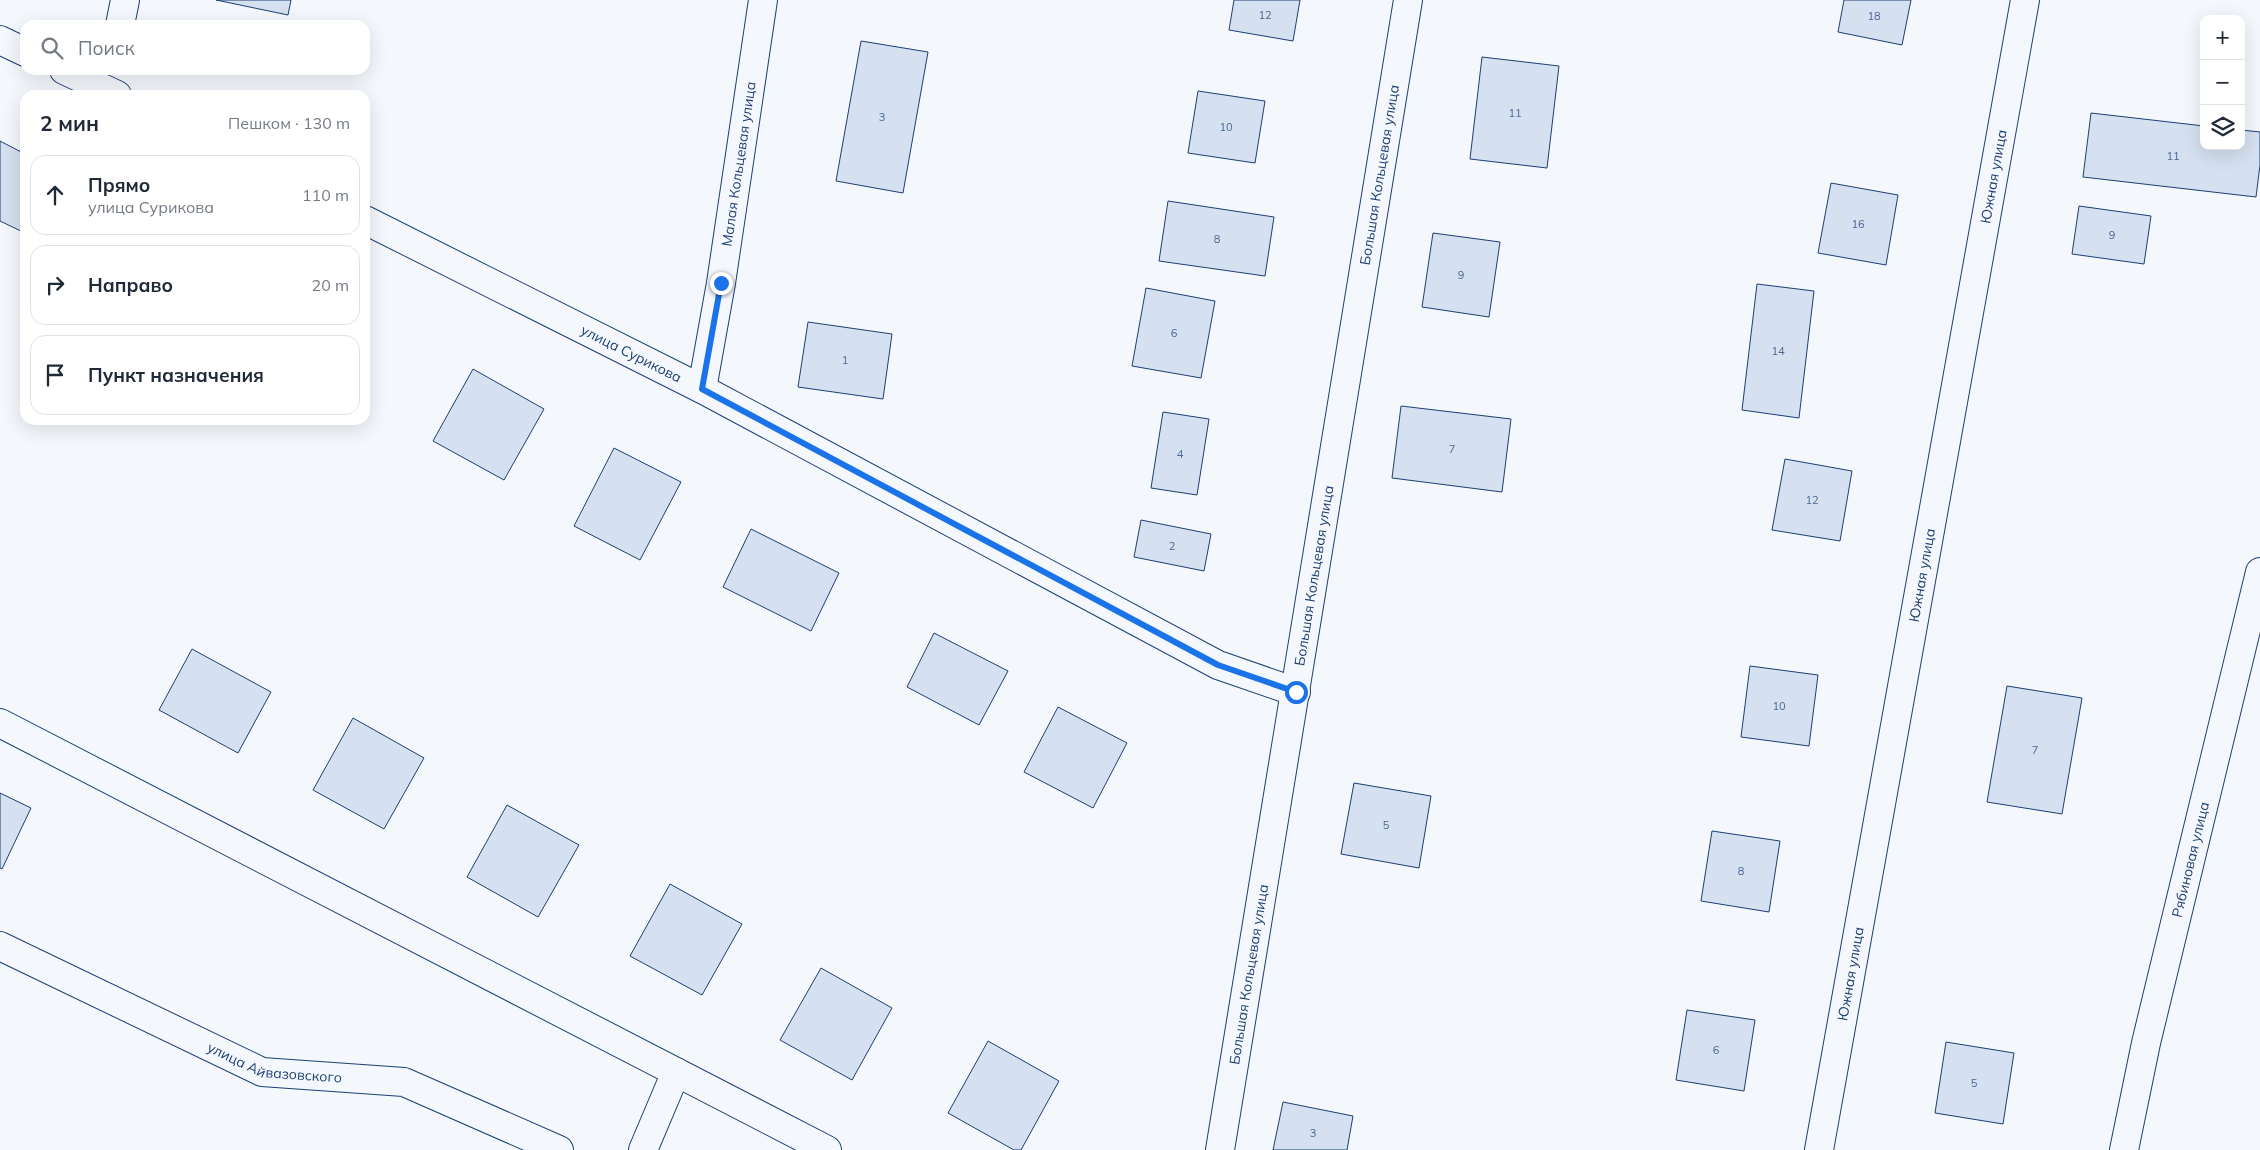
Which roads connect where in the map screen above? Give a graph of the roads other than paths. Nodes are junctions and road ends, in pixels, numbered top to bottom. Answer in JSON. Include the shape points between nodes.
{"nodes":[{"id":1,"x":125,"y":0,"type":"edge"},
{"id":2,"x":763,"y":0,"type":"edge"},
{"id":3,"x":1408,"y":0,"type":"edge"},
{"id":4,"x":2025,"y":0,"type":"edge"},
{"id":5,"x":121,"y":20,"type":"edge"},
{"id":6,"x":0,"y":40,"type":"edge"},
{"id":7,"x":20,"y":50,"type":"edge"},
{"id":8,"x":80,"y":75,"type":"edge"},
{"id":9,"x":113,"y":85,"type":"edge"},
{"id":10,"x":370,"y":223,"type":"edge"},
{"id":11,"x":702,"y":389,"type":"junction"},
{"id":12,"x":2260,"y":572,"type":"edge"},
{"id":13,"x":1296,"y":692,"type":"junction"},
{"id":14,"x":0,"y":723,"type":"edge"},
{"id":15,"x":0,"y":946,"type":"edge"},
{"id":16,"x":676,"y":1072,"type":"junction"},
{"id":17,"x":559,"y":1150,"type":"edge"},
{"id":18,"x":643,"y":1150,"type":"edge"},
{"id":19,"x":826,"y":1150,"type":"edge"},
{"id":20,"x":1220,"y":1150,"type":"edge"},
{"id":21,"x":1818,"y":1150,"type":"edge"},
{"id":22,"x":2124,"y":1150,"type":"edge"}],
"edges":[{"from":1,"to":5,"type":"street"},
{"from":2,"to":11,"type":"street","name":"Малая Кольцевая улица"},
{"from":3,"to":13,"type":"street","name":"Большая Кольцевая улица"},
{"from":4,"to":21,"type":"street","name":"Южная улица"},
{"from":6,"to":7,"type":"street"},
{"from":8,"to":9,"type":"street"},
{"from":10,"to":11,"type":"street","name":"улица Сурикова"},
{"from":11,"to":13,"type":"street","name":"улица Сурикова","via":[[1218,665]]},
{"from":12,"to":22,"type":"street","name":"Рябиновая улица","via":[[2146,1043]]},
{"from":13,"to":20,"type":"street","name":"Большая Кольцевая улица"},
{"from":14,"to":16,"type":"street"},
{"from":15,"to":17,"type":"street","name":"улица Айвазовского","via":[[262,1072],[404,1082]]},
{"from":16,"to":18,"type":"street"},
{"from":16,"to":19,"type":"street"}]}
